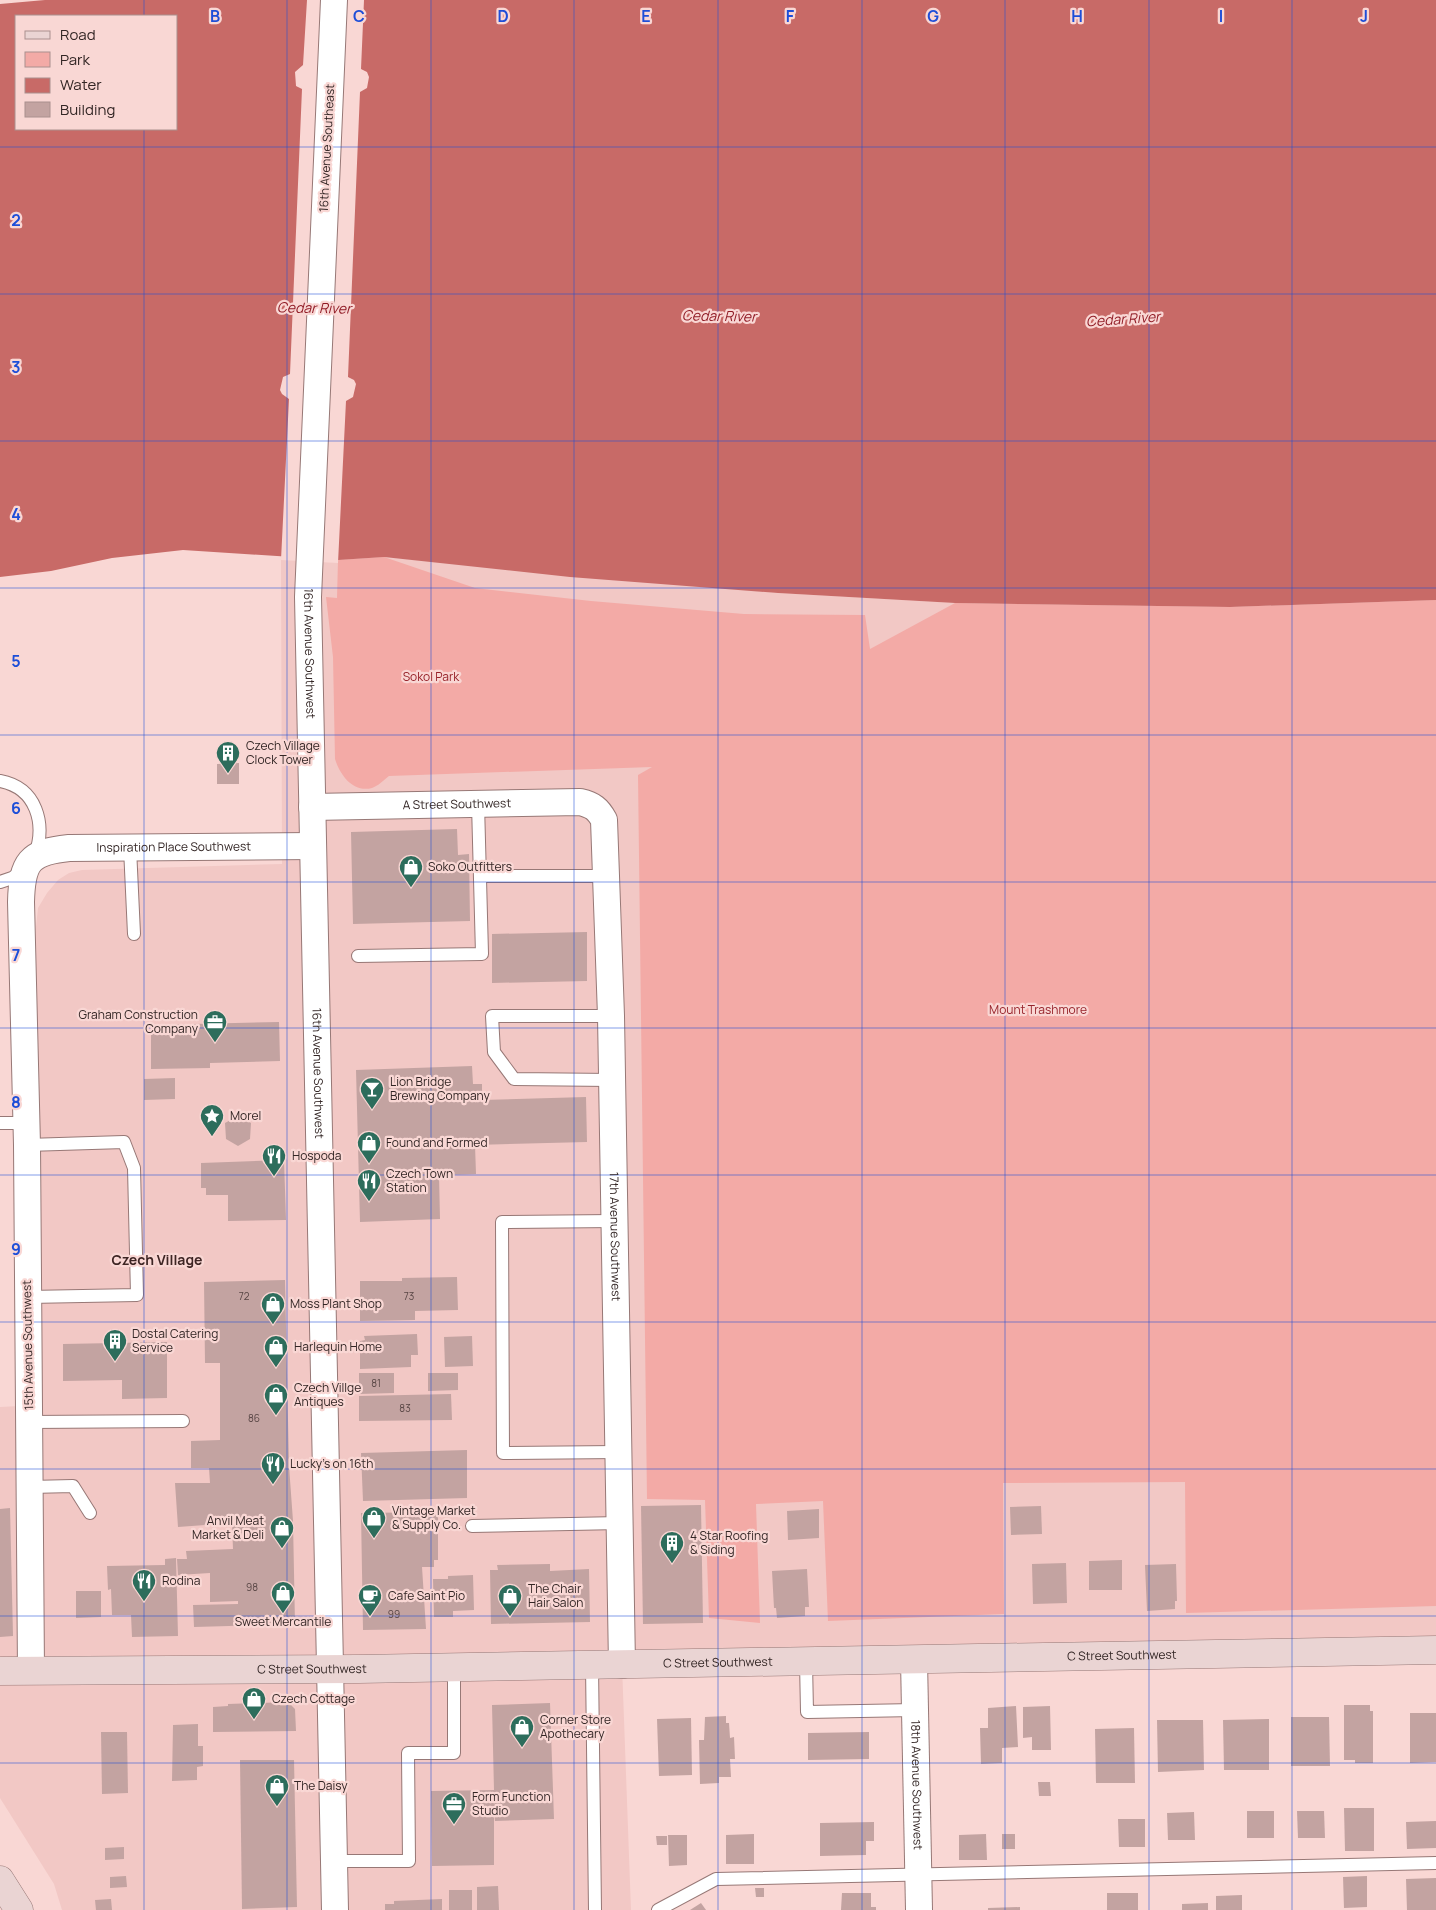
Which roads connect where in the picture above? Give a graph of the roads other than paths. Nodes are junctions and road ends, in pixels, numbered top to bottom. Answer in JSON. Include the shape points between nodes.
{"nodes":[{"id":1,"x":334,"y":0,"type":"edge"},
{"id":2,"x":319,"y":295,"type":"joint"},
{"id":3,"x":0,"y":781,"type":"edge"},
{"id":4,"x":478,"y":804,"type":"junction"},
{"id":5,"x":312,"y":807,"type":"junction"},
{"id":6,"x":599,"y":810,"type":"joint"},
{"id":7,"x":313,"y":846,"type":"junction"},
{"id":8,"x":130,"y":848,"type":"junction"},
{"id":9,"x":30,"y":862,"type":"junction"},
{"id":10,"x":480,"y":876,"type":"junction"},
{"id":11,"x":606,"y":876,"type":"junction"},
{"id":12,"x":0,"y":882,"type":"edge"},
{"id":13,"x":134,"y":934,"type":"dead end"},
{"id":14,"x":358,"y":956,"type":"dead end"},
{"id":15,"x":611,"y":1016,"type":"junction"},
{"id":16,"x":612,"y":1080,"type":"junction"},
{"id":17,"x":0,"y":1123,"type":"edge"},
{"id":18,"x":27,"y":1134,"type":"junction"},
{"id":19,"x":614,"y":1221,"type":"junction"},
{"id":20,"x":28,"y":1298,"type":"junction"},
{"id":21,"x":183,"y":1421,"type":"dead end"},
{"id":22,"x":29,"y":1422,"type":"junction"},
{"id":23,"x":618,"y":1452,"type":"junction"},
{"id":24,"x":30,"y":1487,"type":"junction"},
{"id":25,"x":90,"y":1513,"type":"dead end"},
{"id":26,"x":620,"y":1523,"type":"junction"},
{"id":27,"x":472,"y":1526,"type":"dead end"},
{"id":28,"x":1436,"y":1650,"type":"edge"},
{"id":29,"x":914,"y":1660,"type":"junction"},
{"id":30,"x":806,"y":1662,"type":"junction"},
{"id":31,"x":592,"y":1665,"type":"junction"},
{"id":32,"x":622,"y":1665,"type":"junction"},
{"id":33,"x":454,"y":1668,"type":"junction"},
{"id":34,"x":330,"y":1670,"type":"junction"},
{"id":35,"x":0,"y":1671,"type":"edge"},
{"id":36,"x":31,"y":1671,"type":"junction"},
{"id":37,"x":915,"y":1710,"type":"junction"},
{"id":38,"x":334,"y":1862,"type":"junction"},
{"id":39,"x":1436,"y":1863,"type":"edge"},
{"id":40,"x":918,"y":1873,"type":"junction"},
{"id":41,"x":0,"y":1880,"type":"edge"},
{"id":42,"x":18,"y":1910,"type":"edge"},
{"id":43,"x":335,"y":1910,"type":"edge"},
{"id":44,"x":595,"y":1910,"type":"edge"},
{"id":45,"x":658,"y":1910,"type":"edge"},
{"id":46,"x":919,"y":1910,"type":"edge"}],
"edges":[{"from":1,"to":2,"type":"street","name":"16th Avenue Southeast"},
{"from":2,"to":5,"type":"street","name":"16th Avenue Southwest","via":[[308,597]]},
{"from":3,"to":9,"type":"lane","via":[[23,792],[41,822],[41,839]]},
{"from":4,"to":5,"type":"street","name":"A Street Southwest"},
{"from":4,"to":6,"type":"street","name":"A Street Southwest","via":[[580,802]]},
{"from":4,"to":10,"type":"lane"},
{"from":5,"to":7,"type":"street","name":"16th Avenue Southwest"},
{"from":6,"to":11,"type":"street","name":"17th Avenue Southwest","via":[[605,826]]},
{"from":7,"to":8,"type":"street","name":"Inspiration Place Southwest"},
{"from":7,"to":34,"type":"street","name":"16th Avenue Southwest"},
{"from":8,"to":9,"type":"street","name":"Inspiration Place Southwest","via":[[51,850]]},
{"from":8,"to":13,"type":"lane"},
{"from":9,"to":12,"type":"lane","name":"Inspiration Place Southwest","via":[[12,878]]},
{"from":9,"to":18,"type":"street","name":"15th Avenue Southwest","via":[[22,902]]},
{"from":10,"to":11,"type":"lane"},
{"from":10,"to":14,"type":"lane","via":[[482,954]]},
{"from":11,"to":15,"type":"street","name":"17th Avenue Southwest"},
{"from":15,"to":16,"type":"street","name":"17th Avenue Southwest"},
{"from":15,"to":16,"type":"lane","via":[[492,1016],[494,1052],[514,1079]]},
{"from":16,"to":19,"type":"street","name":"17th Avenue Southwest"},
{"from":17,"to":18,"type":"lane"},
{"from":18,"to":20,"type":"street","name":"15th Avenue Southwest"},
{"from":18,"to":20,"type":"lane","via":[[124,1142],[134,1168],[138,1295]]},
{"from":19,"to":23,"type":"street","name":"17th Avenue Southwest"},
{"from":19,"to":23,"type":"lane","via":[[502,1222],[503,1452]]},
{"from":20,"to":22,"type":"street","name":"15th Avenue Southwest"},
{"from":21,"to":22,"type":"lane"},
{"from":22,"to":24,"type":"street","name":"15th Avenue Southwest"},
{"from":23,"to":26,"type":"street","name":"17th Avenue Southwest"},
{"from":24,"to":25,"type":"lane","via":[[73,1486]]},
{"from":24,"to":36,"type":"street","name":"15th Avenue Southwest"},
{"from":26,"to":27,"type":"lane"},
{"from":26,"to":32,"type":"street","name":"17th Avenue Southwest"},
{"from":28,"to":29,"type":"main road","name":"C Street Southwest"},
{"from":29,"to":30,"type":"main road","name":"C Street Southwest"},
{"from":29,"to":37,"type":"street","name":"18th Avenue Southwest"},
{"from":30,"to":32,"type":"main road","name":"C Street Southwest"},
{"from":30,"to":37,"type":"lane","via":[[807,1712]]},
{"from":31,"to":32,"type":"main road","name":"C Street Southwest"},
{"from":31,"to":33,"type":"main road","name":"C Street Southwest"},
{"from":31,"to":44,"type":"lane"},
{"from":33,"to":34,"type":"main road","name":"C Street Southwest"},
{"from":33,"to":38,"type":"lane","via":[[454,1753],[408,1753],[409,1861]]},
{"from":34,"to":36,"type":"main road","name":"C Street Southwest"},
{"from":34,"to":38,"type":"street","name":"16th Avenue Southwest"},
{"from":35,"to":36,"type":"main road","name":"C Street Southwest"},
{"from":37,"to":40,"type":"street","name":"18th Avenue Southwest"},
{"from":38,"to":43,"type":"street","name":"16th Avenue Southwest"},
{"from":39,"to":40,"type":"lane"},
{"from":40,"to":45,"type":"lane","via":[[716,1879]]},
{"from":40,"to":46,"type":"street","name":"18th Avenue Southwest"},
{"from":41,"to":42,"type":"main road"}]}
